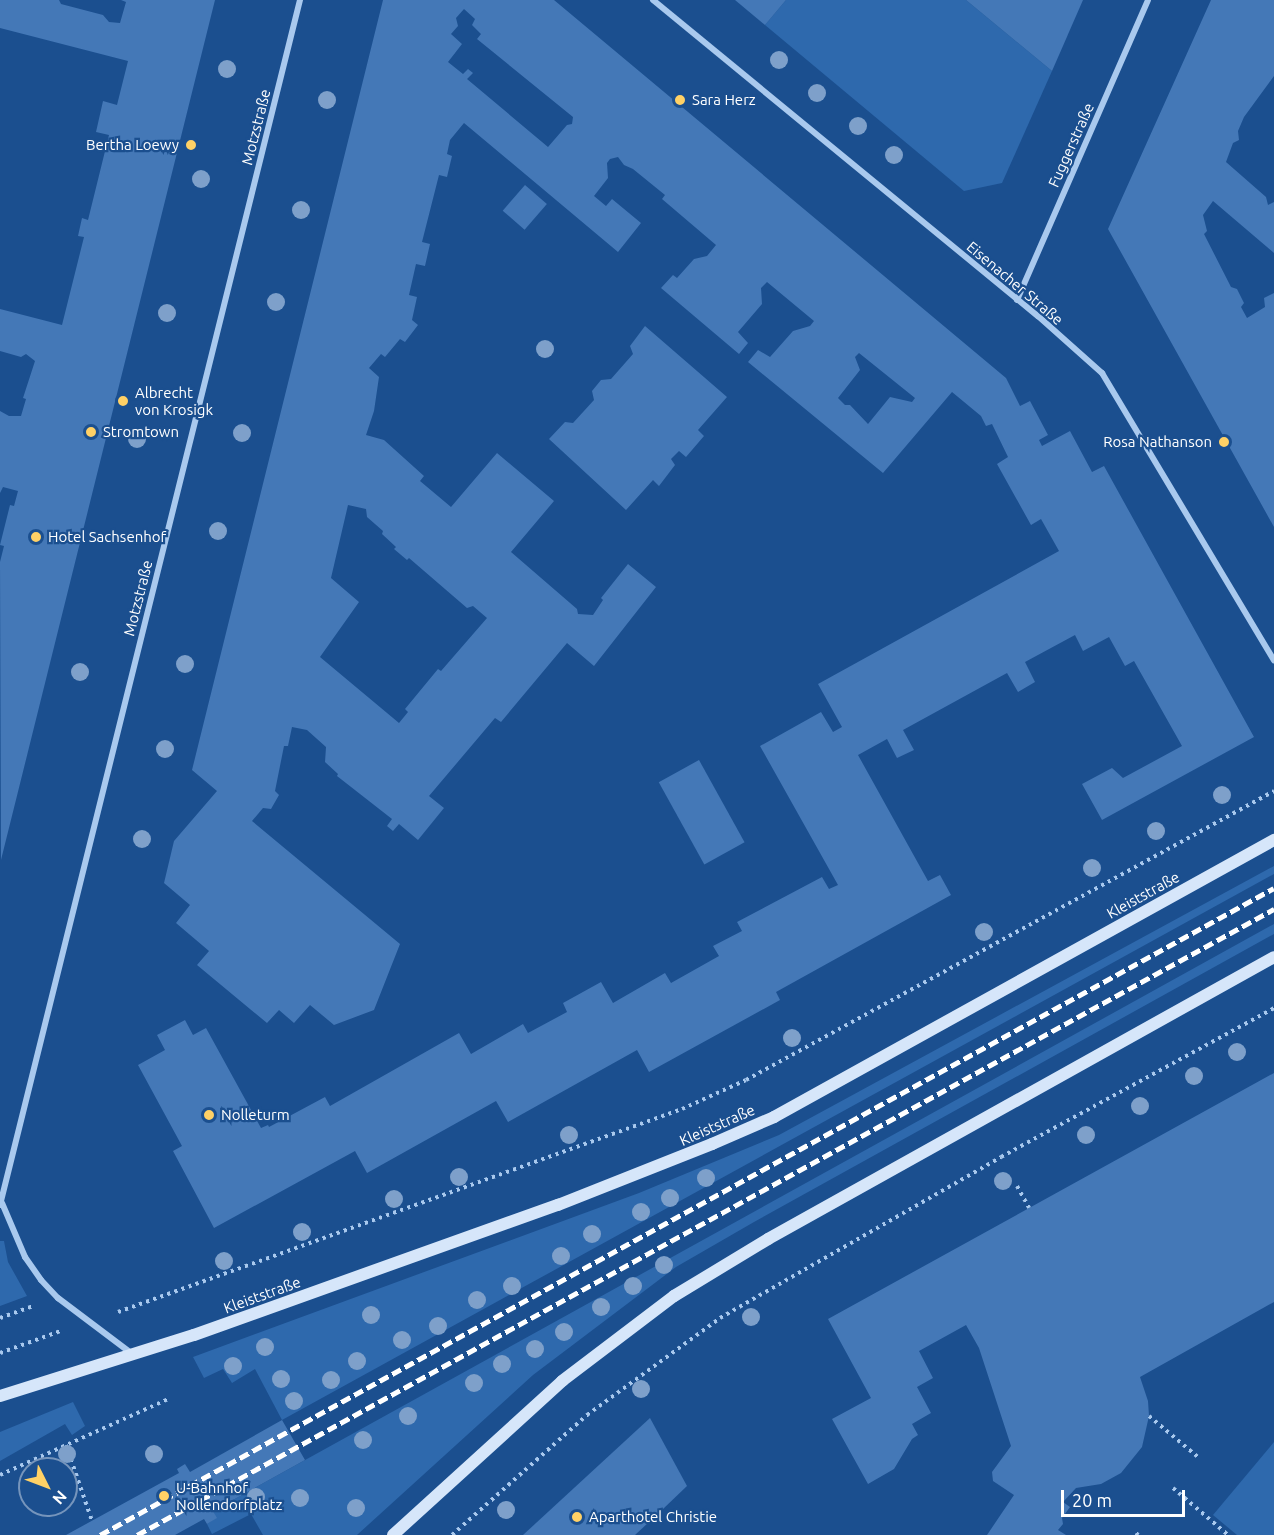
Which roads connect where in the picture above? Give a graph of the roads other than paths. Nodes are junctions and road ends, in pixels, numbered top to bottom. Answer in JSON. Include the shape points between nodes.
{"nodes":[{"id":1,"x":300,"y":0,"type":"edge"},
{"id":2,"x":652,"y":0,"type":"edge"},
{"id":3,"x":1148,"y":0,"type":"edge"},
{"id":4,"x":1017,"y":300,"type":"junction"},
{"id":5,"x":1274,"y":660,"type":"edge"},
{"id":6,"x":1274,"y":840,"type":"edge"},
{"id":7,"x":1274,"y":957,"type":"edge"},
{"id":8,"x":1,"y":1204,"type":"edge"},
{"id":9,"x":134,"y":1356,"type":"junction"},
{"id":10,"x":0,"y":1396,"type":"edge"},
{"id":11,"x":393,"y":1535,"type":"edge"}],
"edges":[{"from":1,"to":8,"type":"street","name":"Motzstraße"},
{"from":2,"to":4,"type":"street","name":"Eisenacher Straße"},
{"from":3,"to":4,"type":"street","name":"Fuggerstraße"},
{"from":4,"to":5,"type":"street","name":"Eisenacher Straße","via":[[1102,373]]},
{"from":6,"to":9,"type":"main road","name":"Kleiststraße","via":[[774,1117],[558,1205]]},
{"from":7,"to":11,"type":"main road","via":[[768,1239],[674,1296],[562,1381]]},
{"from":8,"to":9,"type":"street","via":[[25,1257],[41,1280],[58,1298]]},
{"from":9,"to":10,"type":"main road","name":"Kleiststraße"}]}
